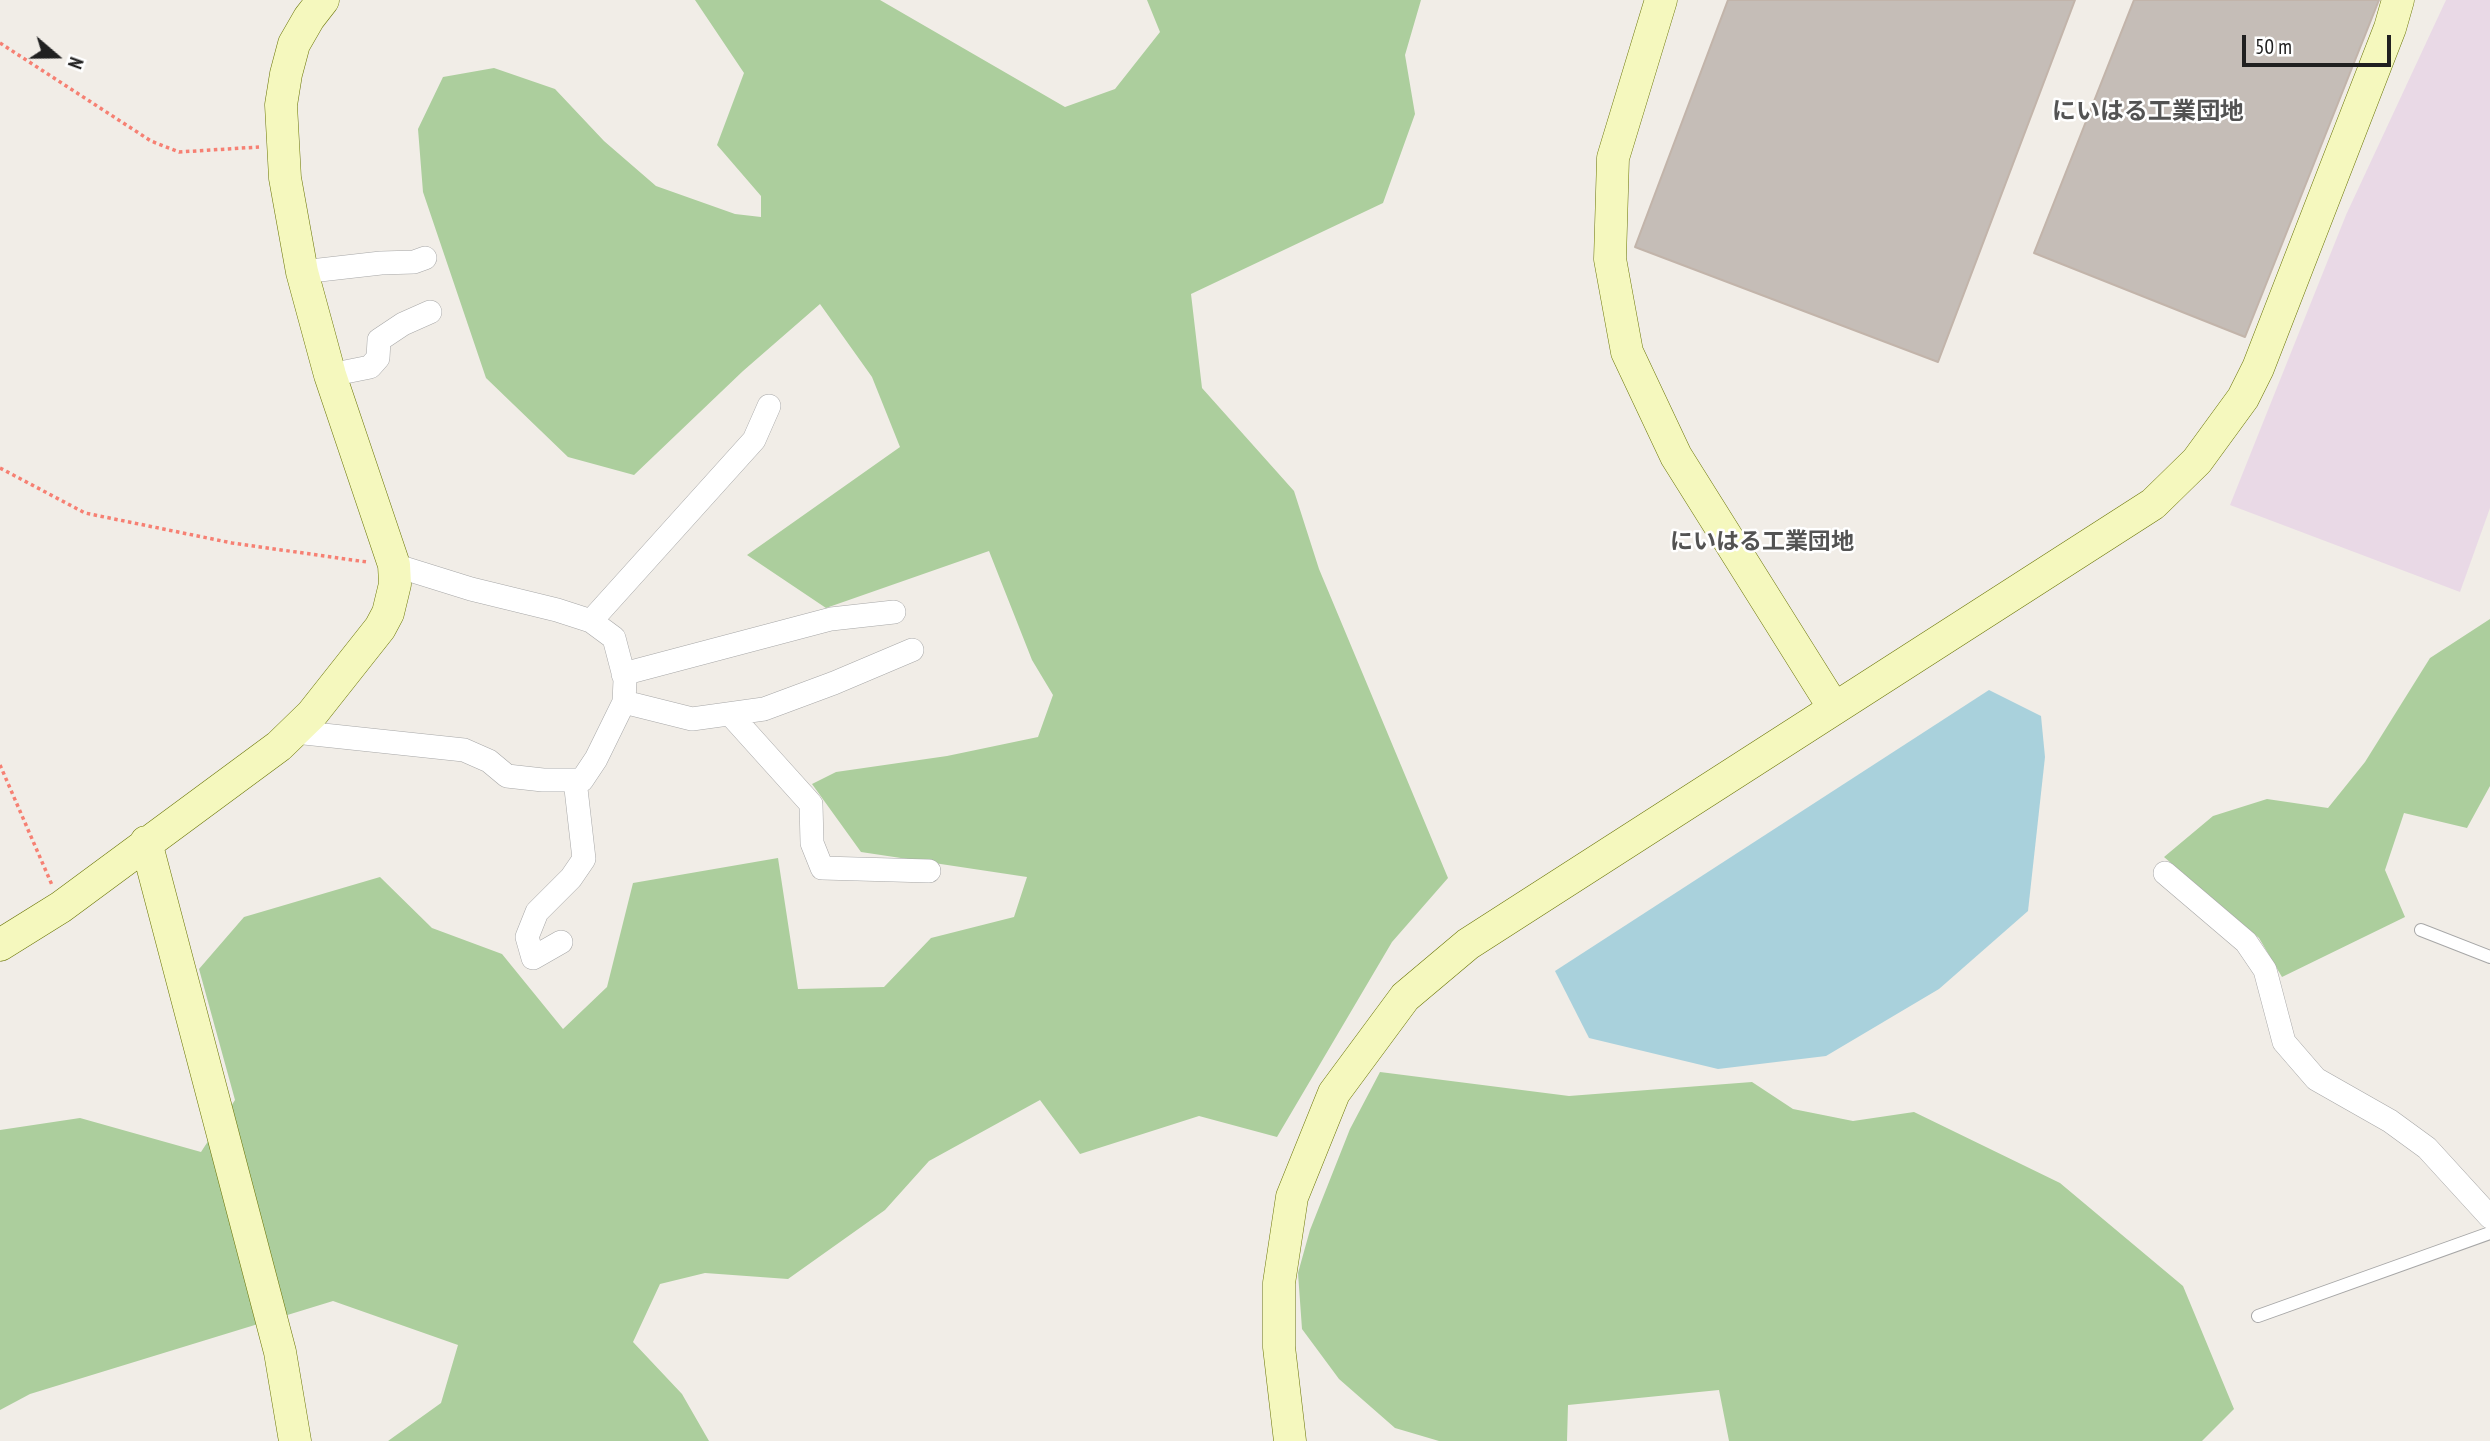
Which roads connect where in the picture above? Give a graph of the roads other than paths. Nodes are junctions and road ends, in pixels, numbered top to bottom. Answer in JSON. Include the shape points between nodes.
{"nodes":[{"id":1,"x":323,"y":0,"type":"edge"},
{"id":2,"x":1661,"y":0,"type":"edge"},
{"id":3,"x":2398,"y":0,"type":"edge"},
{"id":4,"x":425,"y":258,"type":"dead end"},
{"id":5,"x":302,"y":272,"type":"junction"},
{"id":6,"x":430,"y":312,"type":"dead end"},
{"id":7,"x":330,"y":375,"type":"junction"},
{"id":8,"x":769,"y":406,"type":"dead end"},
{"id":9,"x":394,"y":565,"type":"junction"},
{"id":10,"x":894,"y":611,"type":"dead end"},
{"id":11,"x":591,"y":621,"type":"junction"},
{"id":12,"x":912,"y":650,"type":"dead end"},
{"id":13,"x":623,"y":674,"type":"junction"},
{"id":14,"x":624,"y":702,"type":"junction"},
{"id":15,"x":1835,"y":708,"type":"junction"},
{"id":16,"x":730,"y":714,"type":"junction"},
{"id":17,"x":295,"y":732,"type":"junction"},
{"id":18,"x":575,"y":780,"type":"junction"},
{"id":19,"x":146,"y":842,"type":"junction"},
{"id":20,"x":929,"y":871,"type":"dead end"},
{"id":21,"x":2165,"y":873,"type":"dead end"},
{"id":22,"x":2421,"y":930,"type":"dead end"},
{"id":23,"x":561,"y":942,"type":"dead end"},
{"id":24,"x":0,"y":945,"type":"edge"},
{"id":25,"x":2490,"y":957,"type":"edge"},
{"id":26,"x":2490,"y":1217,"type":"edge"},
{"id":27,"x":2490,"y":1233,"type":"edge"},
{"id":28,"x":2258,"y":1316,"type":"dead end"},
{"id":29,"x":295,"y":1441,"type":"edge"},
{"id":30,"x":1290,"y":1441,"type":"edge"}],
"edges":[{"from":1,"to":5,"type":"street","via":[[295,44],[281,104],[285,178]]},
{"from":2,"to":15,"type":"street","via":[[1613,158],[1610,259],[1627,352],[1676,456]]},
{"from":3,"to":15,"type":"street","via":[[2259,368],[2197,461],[2153,504]]},
{"from":4,"to":5,"type":"street"},
{"from":5,"to":7,"type":"street"},
{"from":6,"to":7,"type":"street","via":[[379,340],[379,358],[370,367]]},
{"from":7,"to":9,"type":"street"},
{"from":8,"to":11,"type":"street","via":[[754,440]]},
{"from":9,"to":11,"type":"street"},
{"from":9,"to":17,"type":"street","via":[[393,596],[380,628]]},
{"from":10,"to":13,"type":"street","via":[[831,620]]},
{"from":11,"to":13,"type":"street","via":[[614,638]]},
{"from":12,"to":16,"type":"street","via":[[764,709]]},
{"from":13,"to":14,"type":"street"},
{"from":14,"to":16,"type":"street","via":[[692,719]]},
{"from":14,"to":18,"type":"street","via":[[596,759],[582,780]]},
{"from":15,"to":30,"type":"street","via":[[1468,944],[1397,1008],[1334,1093],[1292,1197],[1279,1283],[1279,1348]]},
{"from":16,"to":20,"type":"street","via":[[811,804],[812,843],[822,868]]},
{"from":17,"to":18,"type":"street","via":[[464,750],[489,761],[507,776]]},
{"from":17,"to":19,"type":"street"},
{"from":18,"to":23,"type":"street","via":[[583,859],[537,912],[527,937],[533,958]]},
{"from":19,"to":24,"type":"street"},
{"from":19,"to":29,"type":"street","via":[[280,1352]]},
{"from":21,"to":26,"type":"street","via":[[2246,942],[2265,970],[2284,1042],[2316,1079],[2427,1148]]},
{"from":22,"to":25,"type":"lane"},
{"from":27,"to":28,"type":"lane"}]}
